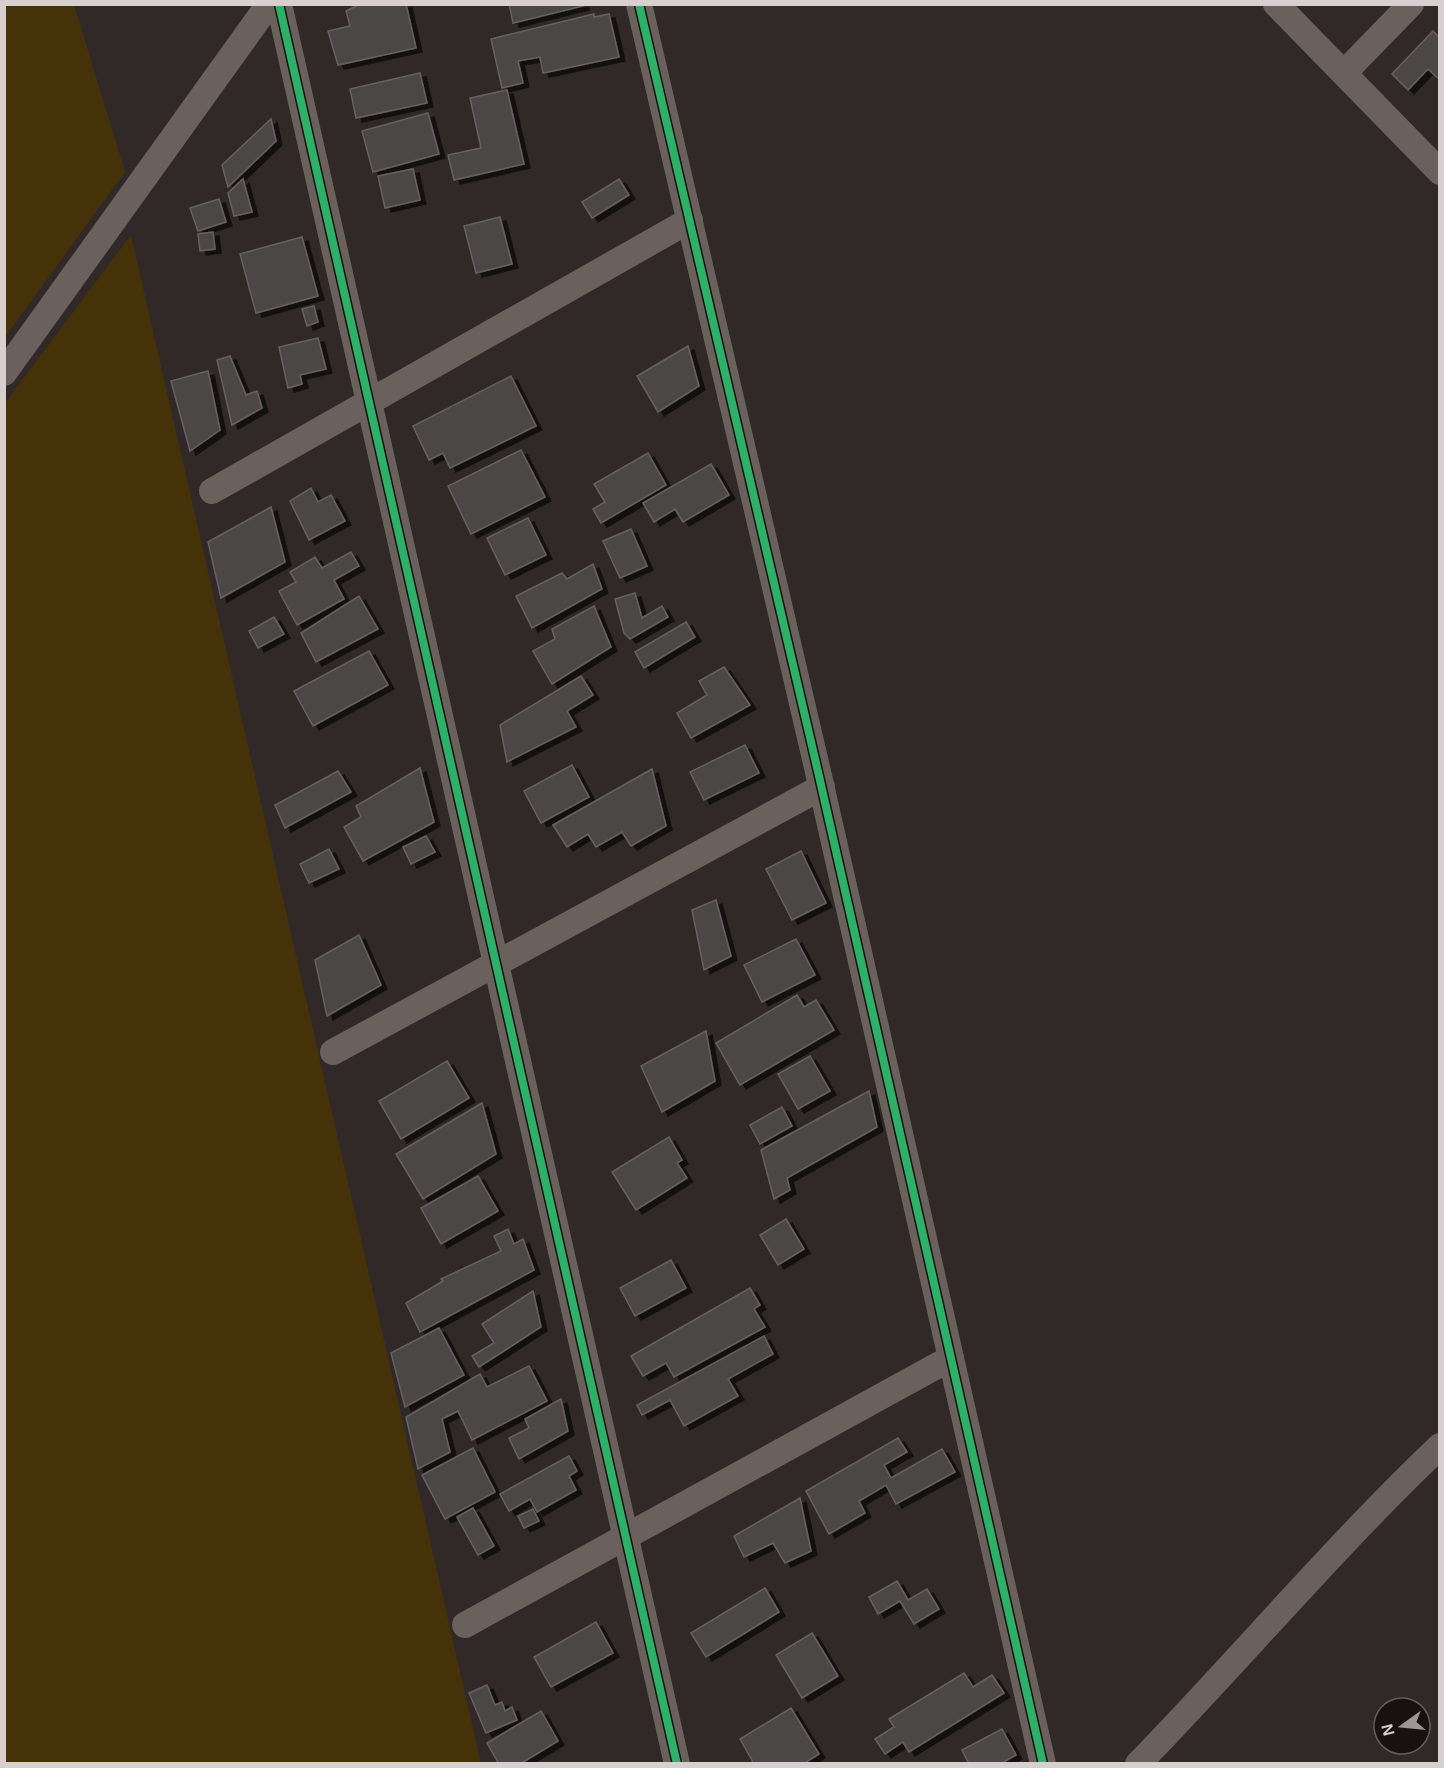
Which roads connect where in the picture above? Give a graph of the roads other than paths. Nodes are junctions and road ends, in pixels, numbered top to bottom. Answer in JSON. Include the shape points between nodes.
{"nodes":[{"id":1,"x":269,"y":4,"type":"edge"},
{"id":2,"x":279,"y":4,"type":"edge"},
{"id":3,"x":639,"y":4,"type":"edge"},
{"id":4,"x":1276,"y":4,"type":"edge"},
{"id":5,"x":1411,"y":4,"type":"edge"},
{"id":6,"x":1344,"y":73,"type":"junction"},
{"id":7,"x":1440,"y":172,"type":"edge"},
{"id":8,"x":690,"y":220,"type":"junction"},
{"id":9,"x":4,"y":373,"type":"edge"},
{"id":10,"x":370,"y":402,"type":"junction"},
{"id":11,"x":212,"y":491,"type":"dead end"},
{"id":12,"x":822,"y":787,"type":"junction"},
{"id":13,"x":497,"y":964,"type":"junction"},
{"id":14,"x":333,"y":1053,"type":"dead end"},
{"id":15,"x":951,"y":1358,"type":"junction"},
{"id":16,"x":1440,"y":1446,"type":"edge"},
{"id":17,"x":625,"y":1537,"type":"junction"},
{"id":18,"x":465,"y":1625,"type":"dead end"},
{"id":19,"x":677,"y":1764,"type":"edge"},
{"id":20,"x":1043,"y":1764,"type":"edge"},
{"id":21,"x":1138,"y":1764,"type":"edge"}],
"edges":[{"from":1,"to":9,"type":"street"},
{"from":2,"to":10,"type":"street"},
{"from":3,"to":8,"type":"street"},
{"from":4,"to":6,"type":"street"},
{"from":5,"to":6,"type":"street"},
{"from":6,"to":7,"type":"street"},
{"from":8,"to":10,"type":"street"},
{"from":8,"to":12,"type":"street"},
{"from":10,"to":11,"type":"street"},
{"from":10,"to":13,"type":"street"},
{"from":12,"to":13,"type":"street"},
{"from":12,"to":15,"type":"street"},
{"from":13,"to":14,"type":"street"},
{"from":13,"to":17,"type":"street"},
{"from":15,"to":17,"type":"street"},
{"from":15,"to":20,"type":"street"},
{"from":16,"to":21,"type":"street","via":[[1379,1504],[1209,1692]]},
{"from":17,"to":18,"type":"street"},
{"from":17,"to":19,"type":"street"}]}
